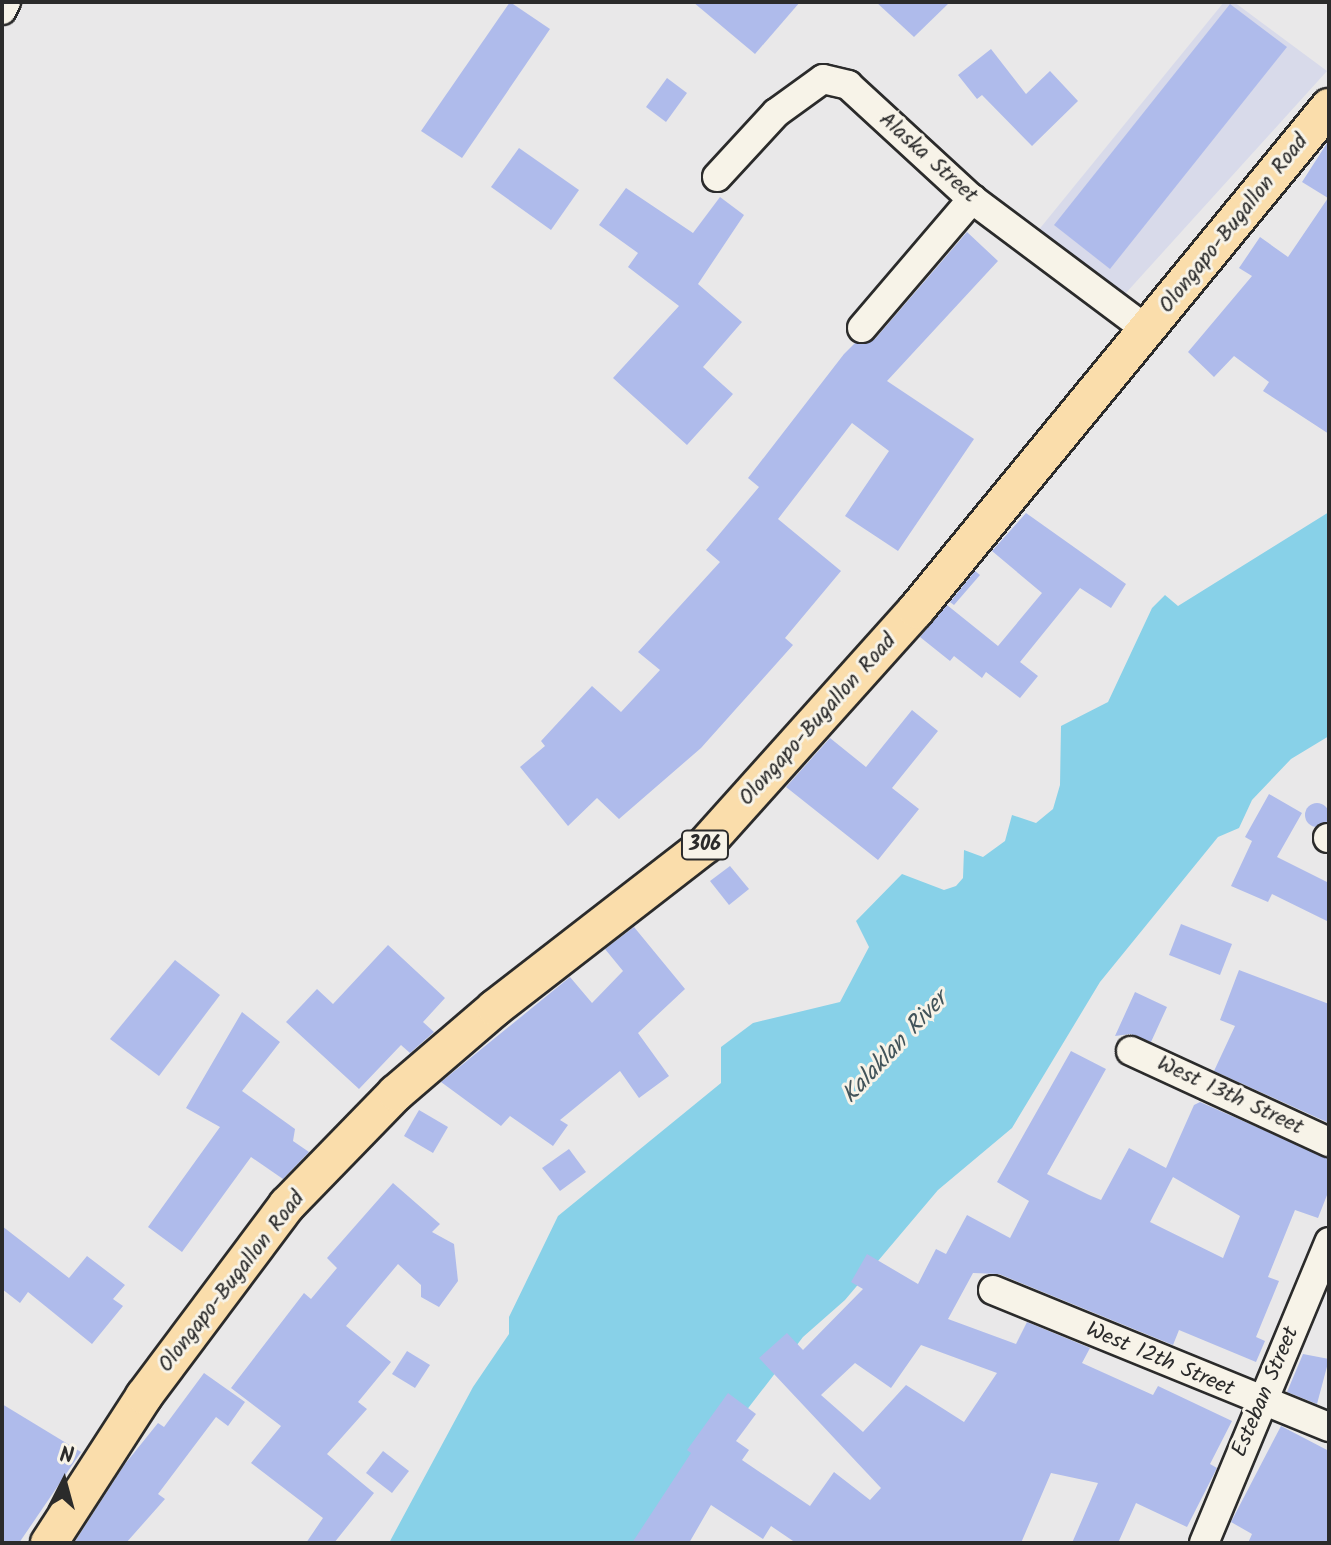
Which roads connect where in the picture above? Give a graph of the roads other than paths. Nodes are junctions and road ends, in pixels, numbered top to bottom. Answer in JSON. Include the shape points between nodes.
{"nodes":[{"id":1,"x":6,"y":2,"type":"edge"},
{"id":2,"x":2,"y":10,"type":"edge"},
{"id":3,"x":1329,"y":107,"type":"edge"},
{"id":4,"x":717,"y":177,"type":"dead end"},
{"id":5,"x":972,"y":199,"type":"junction"},
{"id":6,"x":862,"y":328,"type":"dead end"},
{"id":7,"x":1147,"y":330,"type":"junction"},
{"id":8,"x":1131,"y":1051,"type":"dead end"},
{"id":9,"x":1329,"y":1142,"type":"edge"},
{"id":10,"x":1329,"y":1242,"type":"edge"},
{"id":11,"x":993,"y":1290,"type":"dead end"},
{"id":12,"x":1261,"y":1403,"type":"junction"},
{"id":13,"x":1329,"y":1427,"type":"edge"},
{"id":14,"x":49,"y":1543,"type":"edge"},
{"id":15,"x":1204,"y":1543,"type":"edge"}],
"edges":[{"from":1,"to":2,"type":"street"},
{"from":3,"to":7,"type":"main road","name":"Olongapo-Bugallon Road","number":"306"},
{"from":4,"to":5,"type":"street","name":"Alaska Street","via":[[776,113],[823,79],[848,85]]},
{"from":5,"to":6,"type":"street"},
{"from":5,"to":7,"type":"street","name":"Alaska Street"},
{"from":7,"to":14,"type":"main road","name":"Olongapo-Bugallon Road","number":"306","via":[[916,610],[705,845],[429,1065],[287,1205],[144,1396]]},
{"from":8,"to":9,"type":"street","name":"West 13th Street"},
{"from":10,"to":12,"type":"street","name":"Esteban Street"},
{"from":11,"to":12,"type":"street","name":"West 12th Street"},
{"from":12,"to":13,"type":"street","name":"West 12th Street"},
{"from":12,"to":15,"type":"street","name":"Esteban Street"}]}
